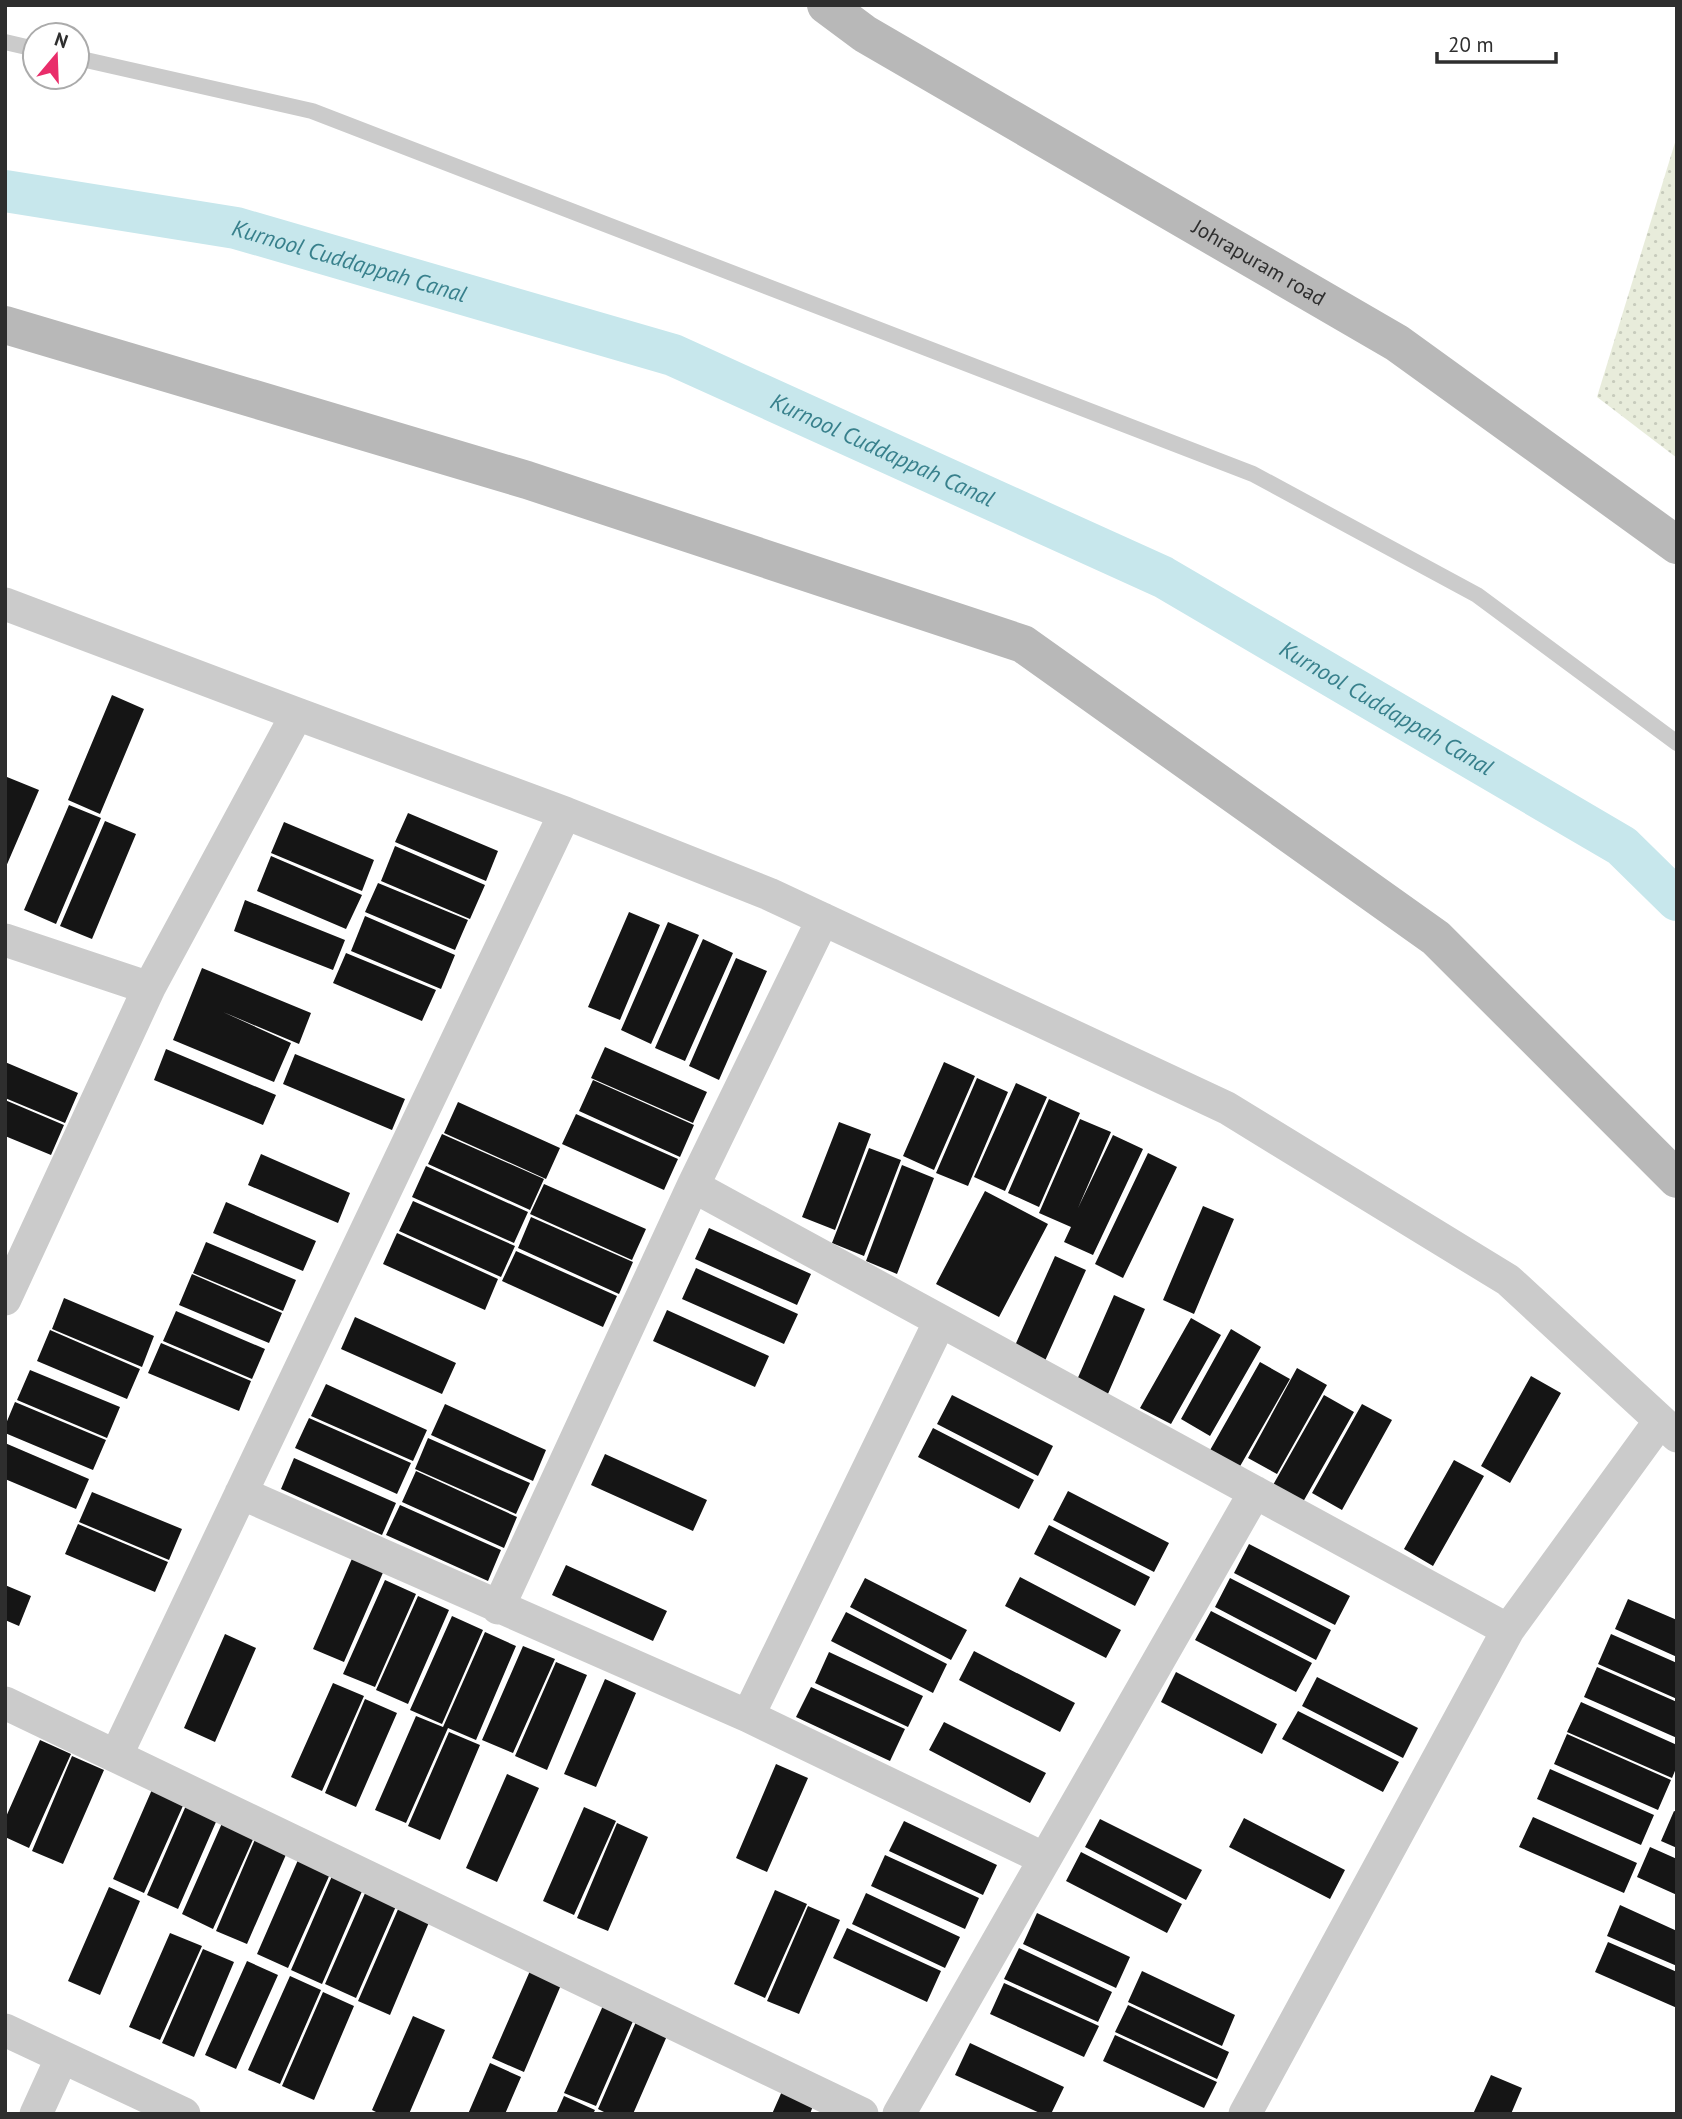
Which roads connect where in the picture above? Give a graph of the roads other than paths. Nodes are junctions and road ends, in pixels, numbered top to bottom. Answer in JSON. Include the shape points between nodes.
{"nodes":[{"id":1,"x":825,"y":5,"type":"edge"},
{"id":2,"x":91,"y":61,"type":"edge"},
{"id":3,"x":5,"y":325,"type":"edge"},
{"id":4,"x":1677,"y":545,"type":"edge"},
{"id":5,"x":5,"y":604,"type":"edge"},
{"id":6,"x":297,"y":714,"type":"junction"},
{"id":7,"x":1677,"y":743,"type":"edge"},
{"id":8,"x":565,"y":813,"type":"junction"},
{"id":9,"x":823,"y":919,"type":"junction"},
{"id":10,"x":5,"y":940,"type":"edge"},
{"id":11,"x":149,"y":988,"type":"junction"},
{"id":12,"x":1677,"y":1179,"type":"edge"},
{"id":13,"x":693,"y":1186,"type":"junction"},
{"id":14,"x":5,"y":1299,"type":"edge"},
{"id":15,"x":940,"y":1321,"type":"junction"},
{"id":16,"x":1669,"y":1429,"type":"edge"},
{"id":17,"x":1255,"y":1492,"type":"junction"},
{"id":18,"x":241,"y":1493,"type":"junction"},
{"id":19,"x":498,"y":1608,"type":"junction"},
{"id":20,"x":1508,"y":1630,"type":"junction"},
{"id":21,"x":5,"y":1703,"type":"edge"},
{"id":22,"x":748,"y":1716,"type":"junction"},
{"id":23,"x":116,"y":1756,"type":"junction"},
{"id":24,"x":1045,"y":1859,"type":"junction"},
{"id":25,"x":5,"y":2030,"type":"edge"},
{"id":26,"x":62,"y":2057,"type":"junction"},
{"id":27,"x":36,"y":2114,"type":"edge"},
{"id":28,"x":184,"y":2114,"type":"edge"},
{"id":29,"x":862,"y":2114,"type":"edge"},
{"id":30,"x":899,"y":2114,"type":"edge"},
{"id":31,"x":1245,"y":2114,"type":"edge"}],
"edges":[{"from":1,"to":4,"type":"street","name":"Johrapuram road","via":[[866,34],[1397,343]]},
{"from":2,"to":7,"type":"lane","via":[[312,111],[1254,474],[1477,595]]},
{"from":3,"to":12,"type":"street","via":[[527,480],[1023,644],[1436,938]]},
{"from":5,"to":6,"type":"street"},
{"from":6,"to":8,"type":"street"},
{"from":6,"to":11,"type":"street"},
{"from":8,"to":9,"type":"street"},
{"from":8,"to":18,"type":"street"},
{"from":9,"to":13,"type":"street"},
{"from":9,"to":16,"type":"street","via":[[1227,1108],[1508,1280]]},
{"from":10,"to":11,"type":"street"},
{"from":11,"to":14,"type":"street"},
{"from":13,"to":15,"type":"street"},
{"from":13,"to":19,"type":"street"},
{"from":15,"to":17,"type":"street"},
{"from":15,"to":22,"type":"street"},
{"from":16,"to":20,"type":"street"},
{"from":17,"to":20,"type":"street"},
{"from":17,"to":24,"type":"street"},
{"from":18,"to":19,"type":"street"},
{"from":18,"to":23,"type":"street"},
{"from":19,"to":22,"type":"street"},
{"from":20,"to":31,"type":"street"},
{"from":21,"to":23,"type":"street"},
{"from":22,"to":24,"type":"street"},
{"from":23,"to":29,"type":"street"},
{"from":24,"to":30,"type":"street"},
{"from":25,"to":26,"type":"street"},
{"from":26,"to":27,"type":"street"},
{"from":26,"to":28,"type":"street"}]}
